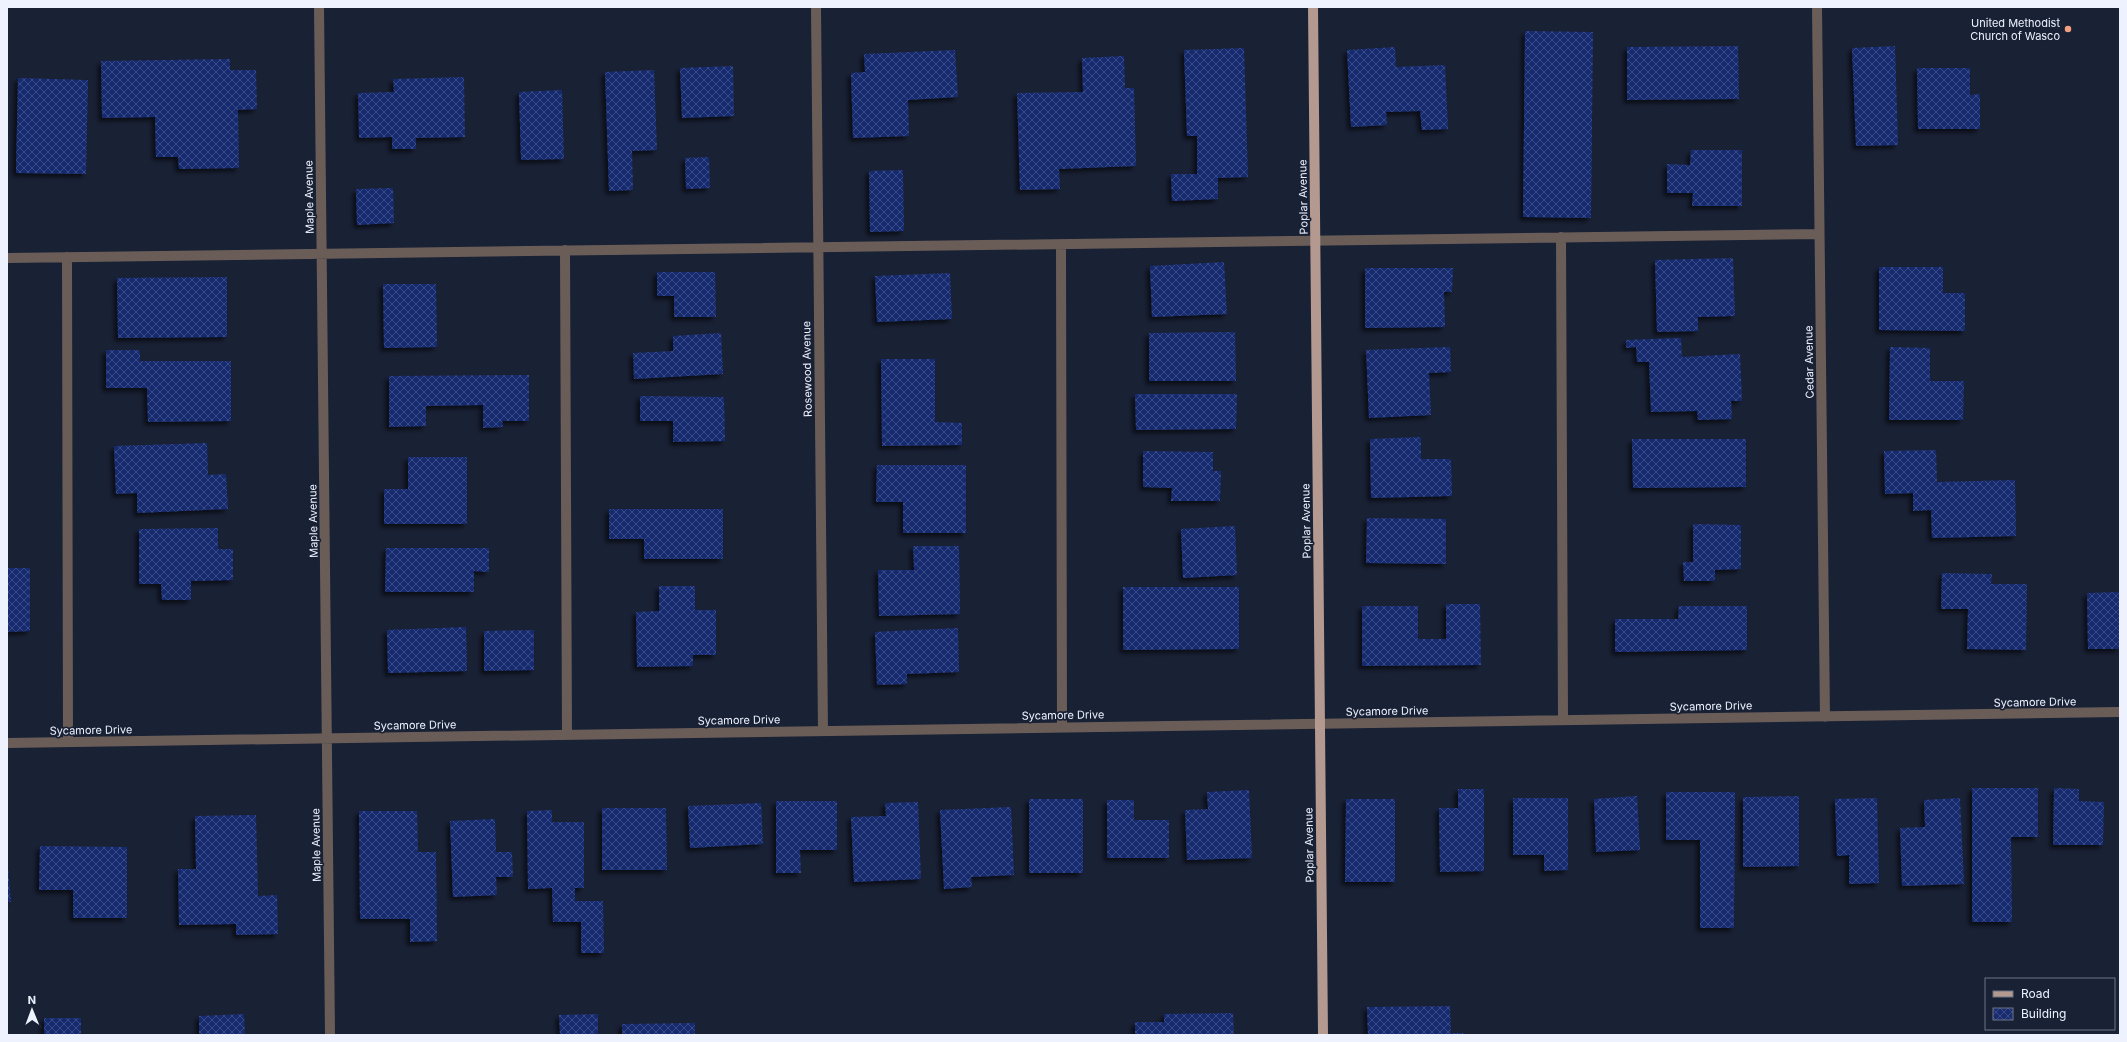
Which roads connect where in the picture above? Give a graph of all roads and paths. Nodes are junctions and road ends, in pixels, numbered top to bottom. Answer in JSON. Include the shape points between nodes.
{"nodes":[{"id":1,"x":319,"y":7,"type":"edge"},
{"id":2,"x":816,"y":7,"type":"edge"},
{"id":3,"x":1313,"y":7,"type":"edge"},
{"id":4,"x":1817,"y":7,"type":"edge"},
{"id":5,"x":1819,"y":234,"type":"junction"},
{"id":6,"x":1561,"y":237,"type":"junction"},
{"id":7,"x":1315,"y":241,"type":"junction"},
{"id":8,"x":1061,"y":245,"type":"junction"},
{"id":9,"x":818,"y":247,"type":"junction"},
{"id":10,"x":565,"y":250,"type":"junction"},
{"id":11,"x":322,"y":254,"type":"junction"},
{"id":12,"x":67,"y":257,"type":"junction"},
{"id":13,"x":7,"y":258,"type":"edge"},
{"id":14,"x":2120,"y":712,"type":"edge"},
{"id":15,"x":1824,"y":717,"type":"junction"},
{"id":16,"x":1563,"y":720,"type":"junction"},
{"id":17,"x":1320,"y":724,"type":"junction"},
{"id":18,"x":1062,"y":727,"type":"junction"},
{"id":19,"x":823,"y":731,"type":"junction"},
{"id":20,"x":568,"y":735,"type":"junction"},
{"id":21,"x":327,"y":738,"type":"junction"},
{"id":22,"x":68,"y":742,"type":"junction"},
{"id":23,"x":7,"y":743,"type":"edge"},
{"id":24,"x":330,"y":1035,"type":"edge"},
{"id":25,"x":1323,"y":1035,"type":"edge"}],
"edges":[{"from":1,"to":11,"type":"street","name":"Maple Avenue"},
{"from":2,"to":9,"type":"street","name":"Rosewood Avenue"},
{"from":3,"to":7,"type":"main road","name":"Poplar Avenue"},
{"from":4,"to":5,"type":"street","name":"Cedar Avenue"},
{"from":5,"to":6,"type":"street"},
{"from":5,"to":15,"type":"street","name":"Cedar Avenue"},
{"from":6,"to":7,"type":"street"},
{"from":6,"to":16,"type":"street"},
{"from":7,"to":8,"type":"street"},
{"from":7,"to":17,"type":"main road","name":"Poplar Avenue"},
{"from":8,"to":9,"type":"street"},
{"from":8,"to":18,"type":"street"},
{"from":9,"to":10,"type":"street"},
{"from":9,"to":19,"type":"street","name":"Rosewood Avenue"},
{"from":10,"to":11,"type":"street"},
{"from":10,"to":20,"type":"street"},
{"from":11,"to":12,"type":"street"},
{"from":11,"to":21,"type":"street","name":"Maple Avenue"},
{"from":12,"to":13,"type":"street"},
{"from":12,"to":22,"type":"street"},
{"from":14,"to":15,"type":"street","name":"Sycamore Drive"},
{"from":15,"to":16,"type":"street","name":"Sycamore Drive"},
{"from":16,"to":17,"type":"street","name":"Sycamore Drive"},
{"from":17,"to":18,"type":"street","name":"Sycamore Drive"},
{"from":17,"to":25,"type":"main road","name":"Poplar Avenue"},
{"from":18,"to":19,"type":"street","name":"Sycamore Drive"},
{"from":19,"to":20,"type":"street","name":"Sycamore Drive"},
{"from":20,"to":21,"type":"street","name":"Sycamore Drive"},
{"from":21,"to":22,"type":"street","name":"Sycamore Drive"},
{"from":21,"to":24,"type":"street","name":"Maple Avenue"},
{"from":22,"to":23,"type":"street","name":"Sycamore Drive"}]}
